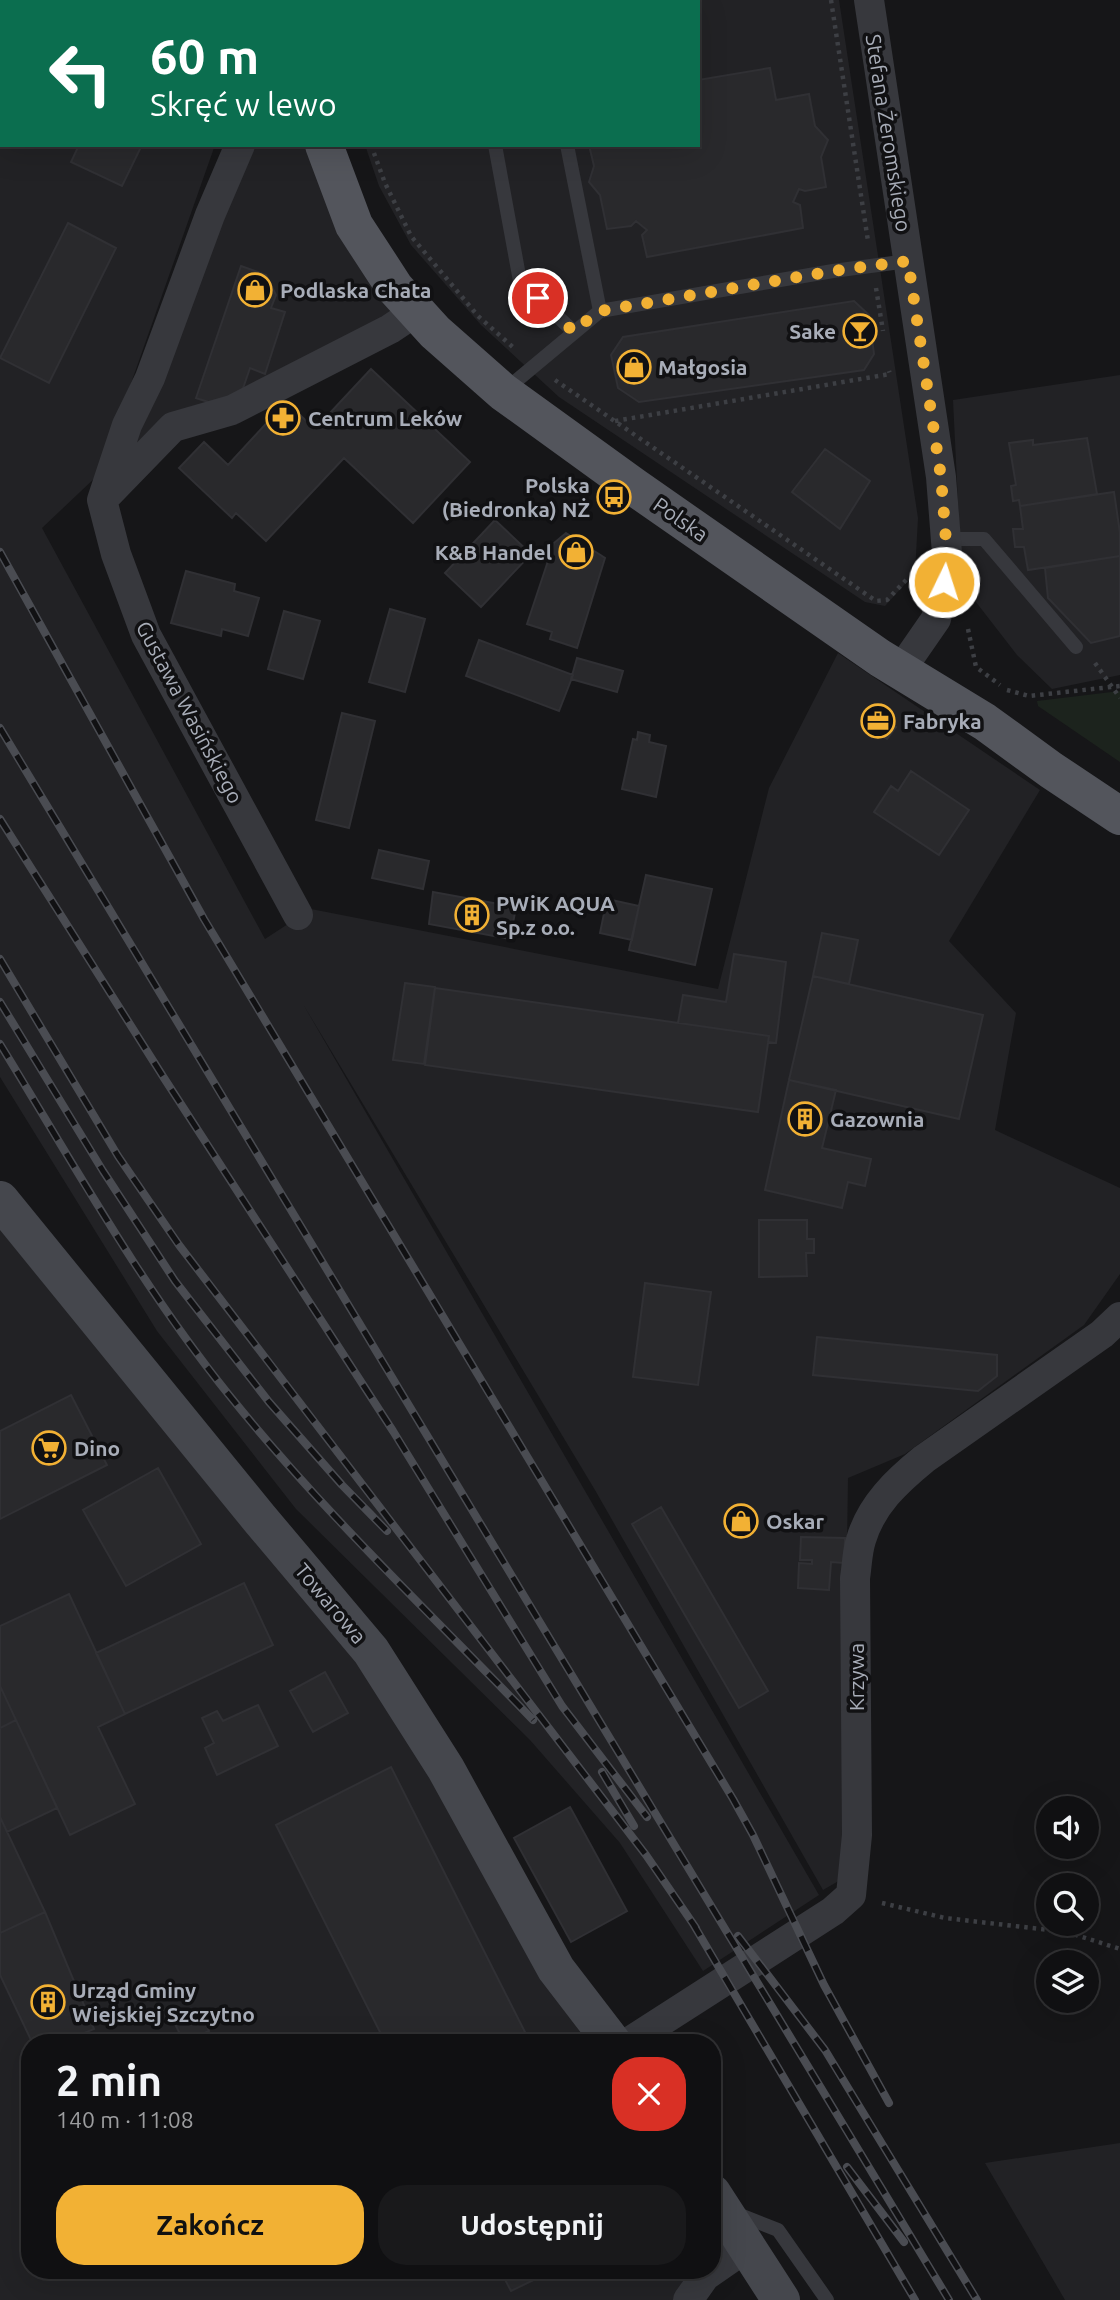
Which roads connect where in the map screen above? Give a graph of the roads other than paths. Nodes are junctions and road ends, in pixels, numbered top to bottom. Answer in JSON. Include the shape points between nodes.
{"nodes":[{"id":1,"x":869,"y":0,"type":"edge"},
{"id":2,"x":239,"y":147,"type":"edge"},
{"id":3,"x":325,"y":147,"type":"edge"},
{"id":4,"x":495,"y":147,"type":"edge"},
{"id":5,"x":567,"y":147,"type":"edge"},
{"id":6,"x":908,"y":261,"type":"junction"},
{"id":7,"x":417,"y":311,"type":"junction"},
{"id":8,"x":600,"y":311,"type":"junction"},
{"id":9,"x":573,"y":331,"type":"junction"},
{"id":10,"x":503,"y":392,"type":"junction"},
{"id":11,"x":102,"y":500,"type":"junction"},
{"id":12,"x":946,"y":538,"type":"junction"},
{"id":13,"x":1076,"y":647,"type":"road end"},
{"id":14,"x":900,"y":671,"type":"junction"},
{"id":15,"x":1120,"y":816,"type":"edge"},
{"id":16,"x":298,"y":915,"type":"dead end"},
{"id":17,"x":0,"y":1199,"type":"edge"},
{"id":18,"x":1120,"y":1317,"type":"edge"},
{"id":19,"x":606,"y":2034,"type":"edge"},
{"id":20,"x":641,"y":2034,"type":"edge"},
{"id":21,"x":721,"y":2202,"type":"edge"},
{"id":22,"x":721,"y":2206,"type":"edge"},
{"id":23,"x":747,"y":2247,"type":"junction"},
{"id":24,"x":721,"y":2265,"type":"edge"},
{"id":25,"x":703,"y":2279,"type":"edge"},
{"id":26,"x":688,"y":2300,"type":"edge"},
{"id":27,"x":781,"y":2300,"type":"edge"},
{"id":28,"x":827,"y":2300,"type":"edge"}],
"edges":[{"from":1,"to":6,"type":"street","name":"Stefana Żeromskiego"},
{"from":2,"to":11,"type":"street","via":[[150,378],[127,425]]},
{"from":3,"to":7,"type":"main road","name":"Polska","via":[[354,225],[395,288]]},
{"from":4,"to":9,"type":"lane","via":[[520,281]]},
{"from":5,"to":8,"type":"lane"},
{"from":6,"to":8,"type":"lane"},
{"from":6,"to":12,"type":"street","name":"Stefana Żeromskiego"},
{"from":7,"to":10,"type":"main road","name":"Polska"},
{"from":7,"to":11,"type":"street","via":[[232,410],[173,428]]},
{"from":8,"to":9,"type":"lane"},
{"from":9,"to":10,"type":"lane"},
{"from":10,"to":14,"type":"main road","name":"Polska"},
{"from":11,"to":16,"type":"street","name":"Gustawa Wasińskiego","via":[[146,635]]},
{"from":12,"to":13,"type":"lane","via":[[984,539]]},
{"from":12,"to":14,"type":"street","name":"Stefana Żeromskiego","via":[[948,566],[936,619]]},
{"from":14,"to":15,"type":"main road","name":"Polska","via":[[985,722]]},
{"from":17,"to":19,"type":"street","name":"Towarowa","via":[[372,1651],[446,1769],[556,1969]]},
{"from":18,"to":20,"type":"street","name":"Krzywa","via":[[925,1459],[876,1507],[861,1539],[855,1578],[857,1835],[851,1895]]},
{"from":21,"to":28,"type":"lane","via":[[778,2230]]},
{"from":22,"to":23,"type":"street"},
{"from":23,"to":24,"type":"street"},
{"from":23,"to":27,"type":"street"},
{"from":25,"to":26,"type":"street"}]}
